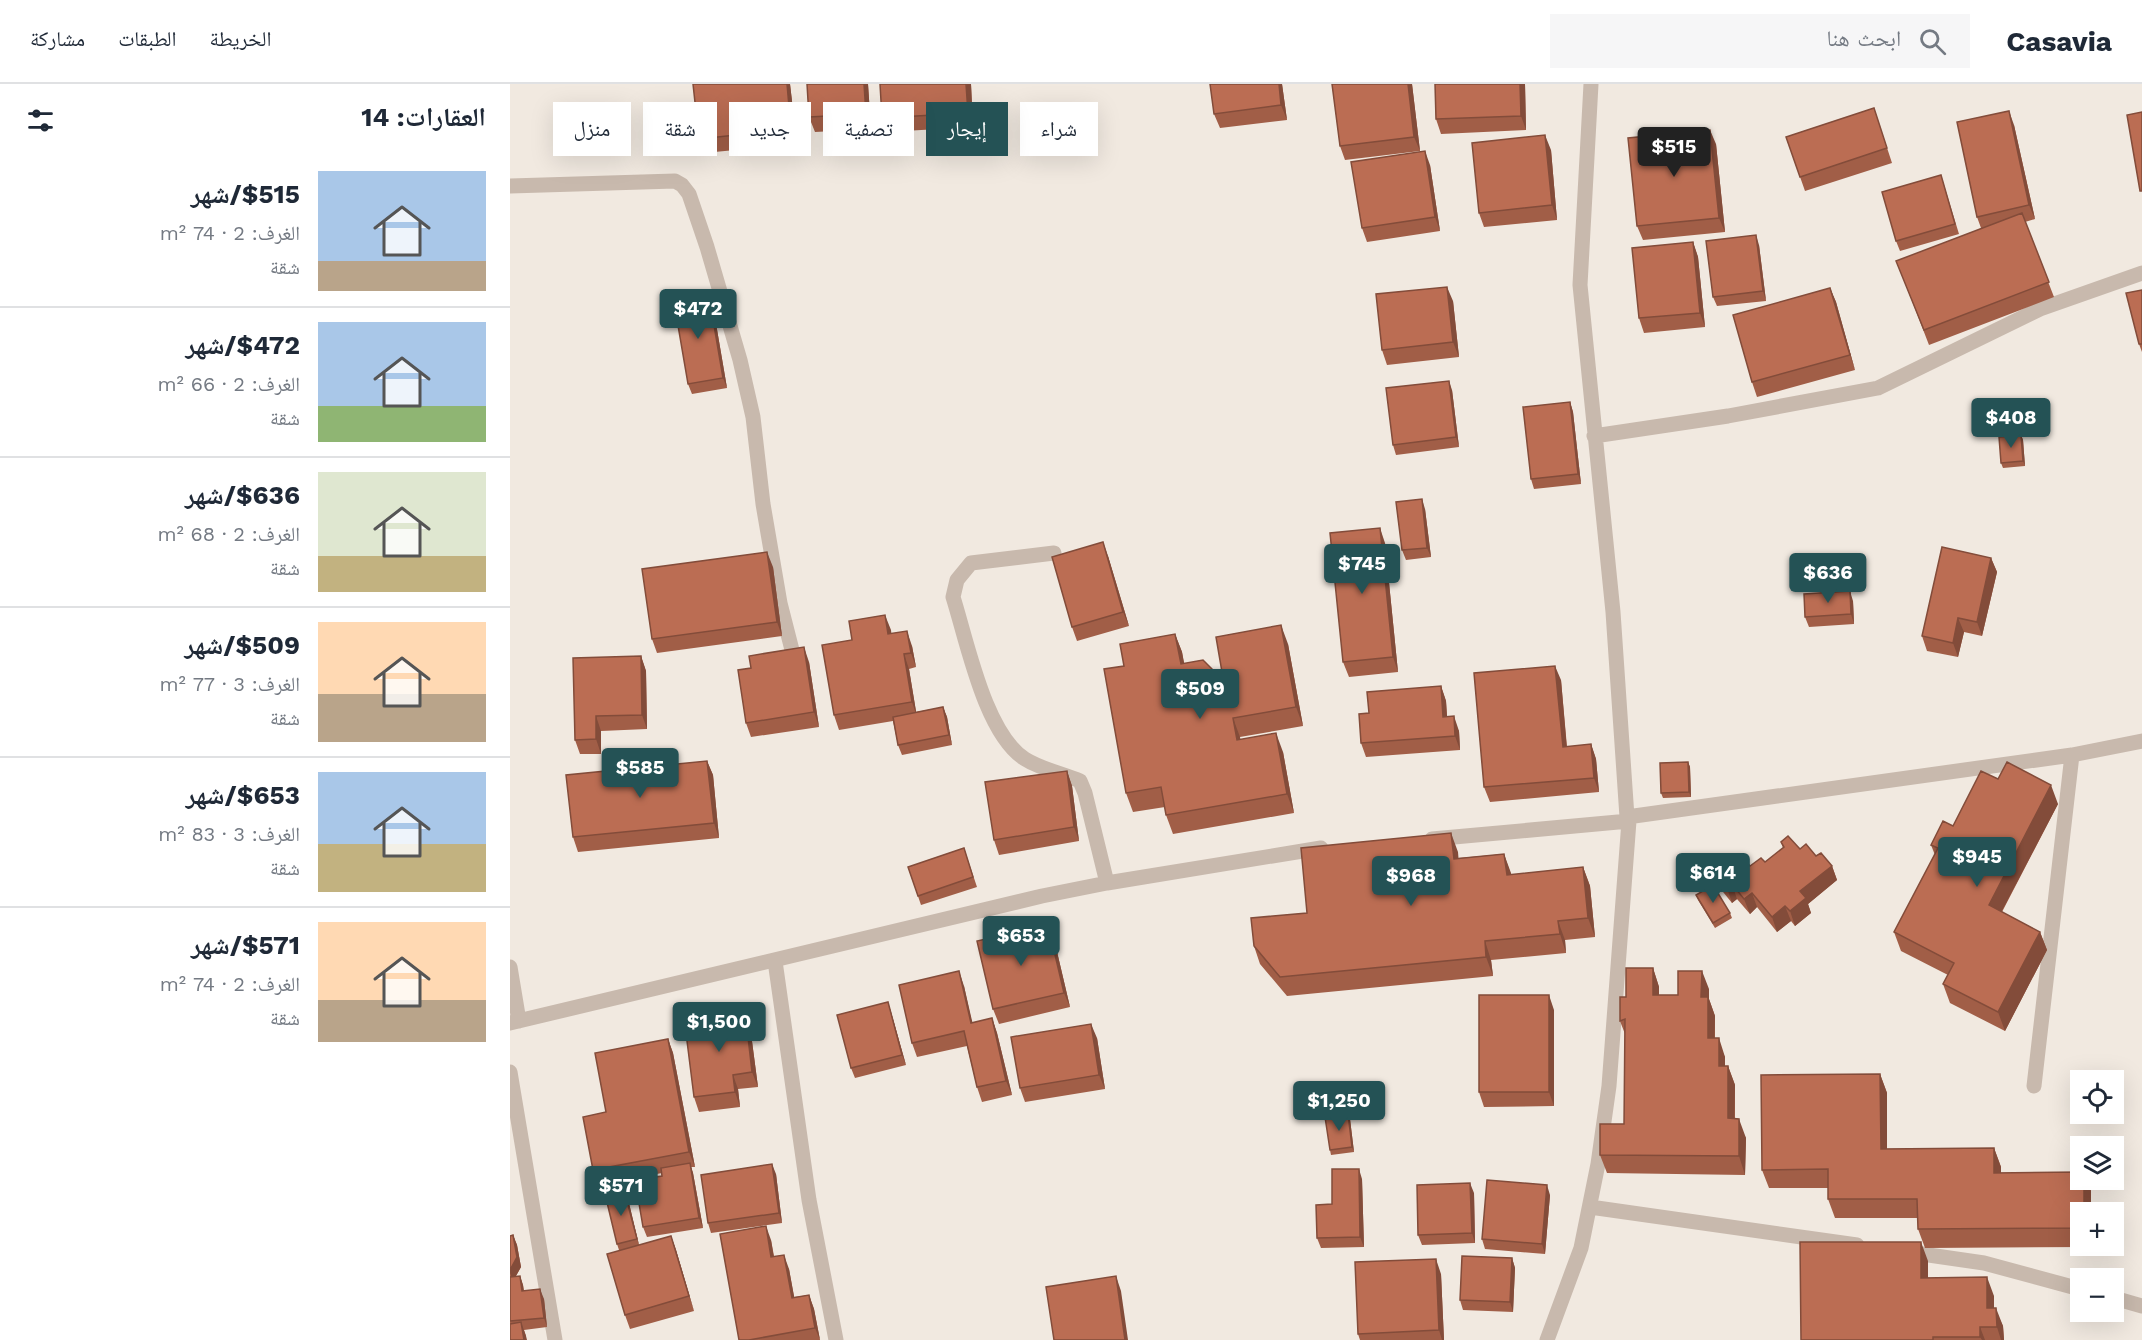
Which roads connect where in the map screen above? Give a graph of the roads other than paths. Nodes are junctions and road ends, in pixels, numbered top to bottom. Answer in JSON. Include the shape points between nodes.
{"nodes":[{"id":1,"x":1591,"y":84,"type":"edge"},
{"id":2,"x":510,"y":186,"type":"edge"},
{"id":3,"x":2142,"y":273,"type":"edge"},
{"id":4,"x":1594,"y":436,"type":"junction"},
{"id":5,"x":1054,"y":553,"type":"dead end"},
{"id":6,"x":792,"y":650,"type":"edge"},
{"id":7,"x":2142,"y":741,"type":"edge"},
{"id":8,"x":2072,"y":755,"type":"junction"},
{"id":9,"x":1628,"y":819,"type":"junction"},
{"id":10,"x":1414,"y":840,"type":"edge"},
{"id":11,"x":1330,"y":848,"type":"edge"},
{"id":12,"x":1107,"y":883,"type":"junction"},
{"id":13,"x":775,"y":961,"type":"junction"},
{"id":14,"x":510,"y":967,"type":"edge"},
{"id":15,"x":514,"y":1022,"type":"edge"},
{"id":16,"x":510,"y":1072,"type":"edge"},
{"id":17,"x":2034,"y":1086,"type":"dead end"},
{"id":18,"x":1590,"y":1207,"type":"junction"},
{"id":19,"x":1868,"y":1246,"type":"edge"},
{"id":20,"x":1891,"y":1250,"type":"edge"},
{"id":21,"x":2070,"y":1286,"type":"edge"},
{"id":22,"x":2124,"y":1301,"type":"edge"},
{"id":23,"x":2142,"y":1306,"type":"edge"},
{"id":24,"x":555,"y":1340,"type":"edge"},
{"id":25,"x":836,"y":1340,"type":"edge"},
{"id":26,"x":1547,"y":1340,"type":"edge"}],
"edges":[{"from":1,"to":4,"type":"street","via":[[1580,285]]},
{"from":2,"to":6,"type":"street","via":[[663,180],[675,181],[689,194],[740,360],[753,417],[763,504]]},
{"from":3,"to":4,"type":"street","via":[[2040,309],[1878,388]]},
{"from":4,"to":9,"type":"street","via":[[1613,612]]},
{"from":5,"to":12,"type":"street","via":[[971,563],[957,580],[953,597],[986,705],[1001,734],[1024,758],[1080,781]]},
{"from":7,"to":8,"type":"street"},
{"from":8,"to":9,"type":"street"},
{"from":8,"to":17,"type":"street"},
{"from":9,"to":10,"type":"street"},
{"from":9,"to":18,"type":"street","via":[[1609,1086]]},
{"from":11,"to":12,"type":"street"},
{"from":12,"to":13,"type":"street"},
{"from":13,"to":15,"type":"street"},
{"from":13,"to":25,"type":"street","via":[[808,1200]]},
{"from":14,"to":15,"type":"street"},
{"from":16,"to":24,"type":"street"},
{"from":18,"to":19,"type":"street"},
{"from":18,"to":26,"type":"street","via":[[1581,1248]]},
{"from":20,"to":21,"type":"street","via":[[1984,1263]]},
{"from":22,"to":23,"type":"street"}]}
